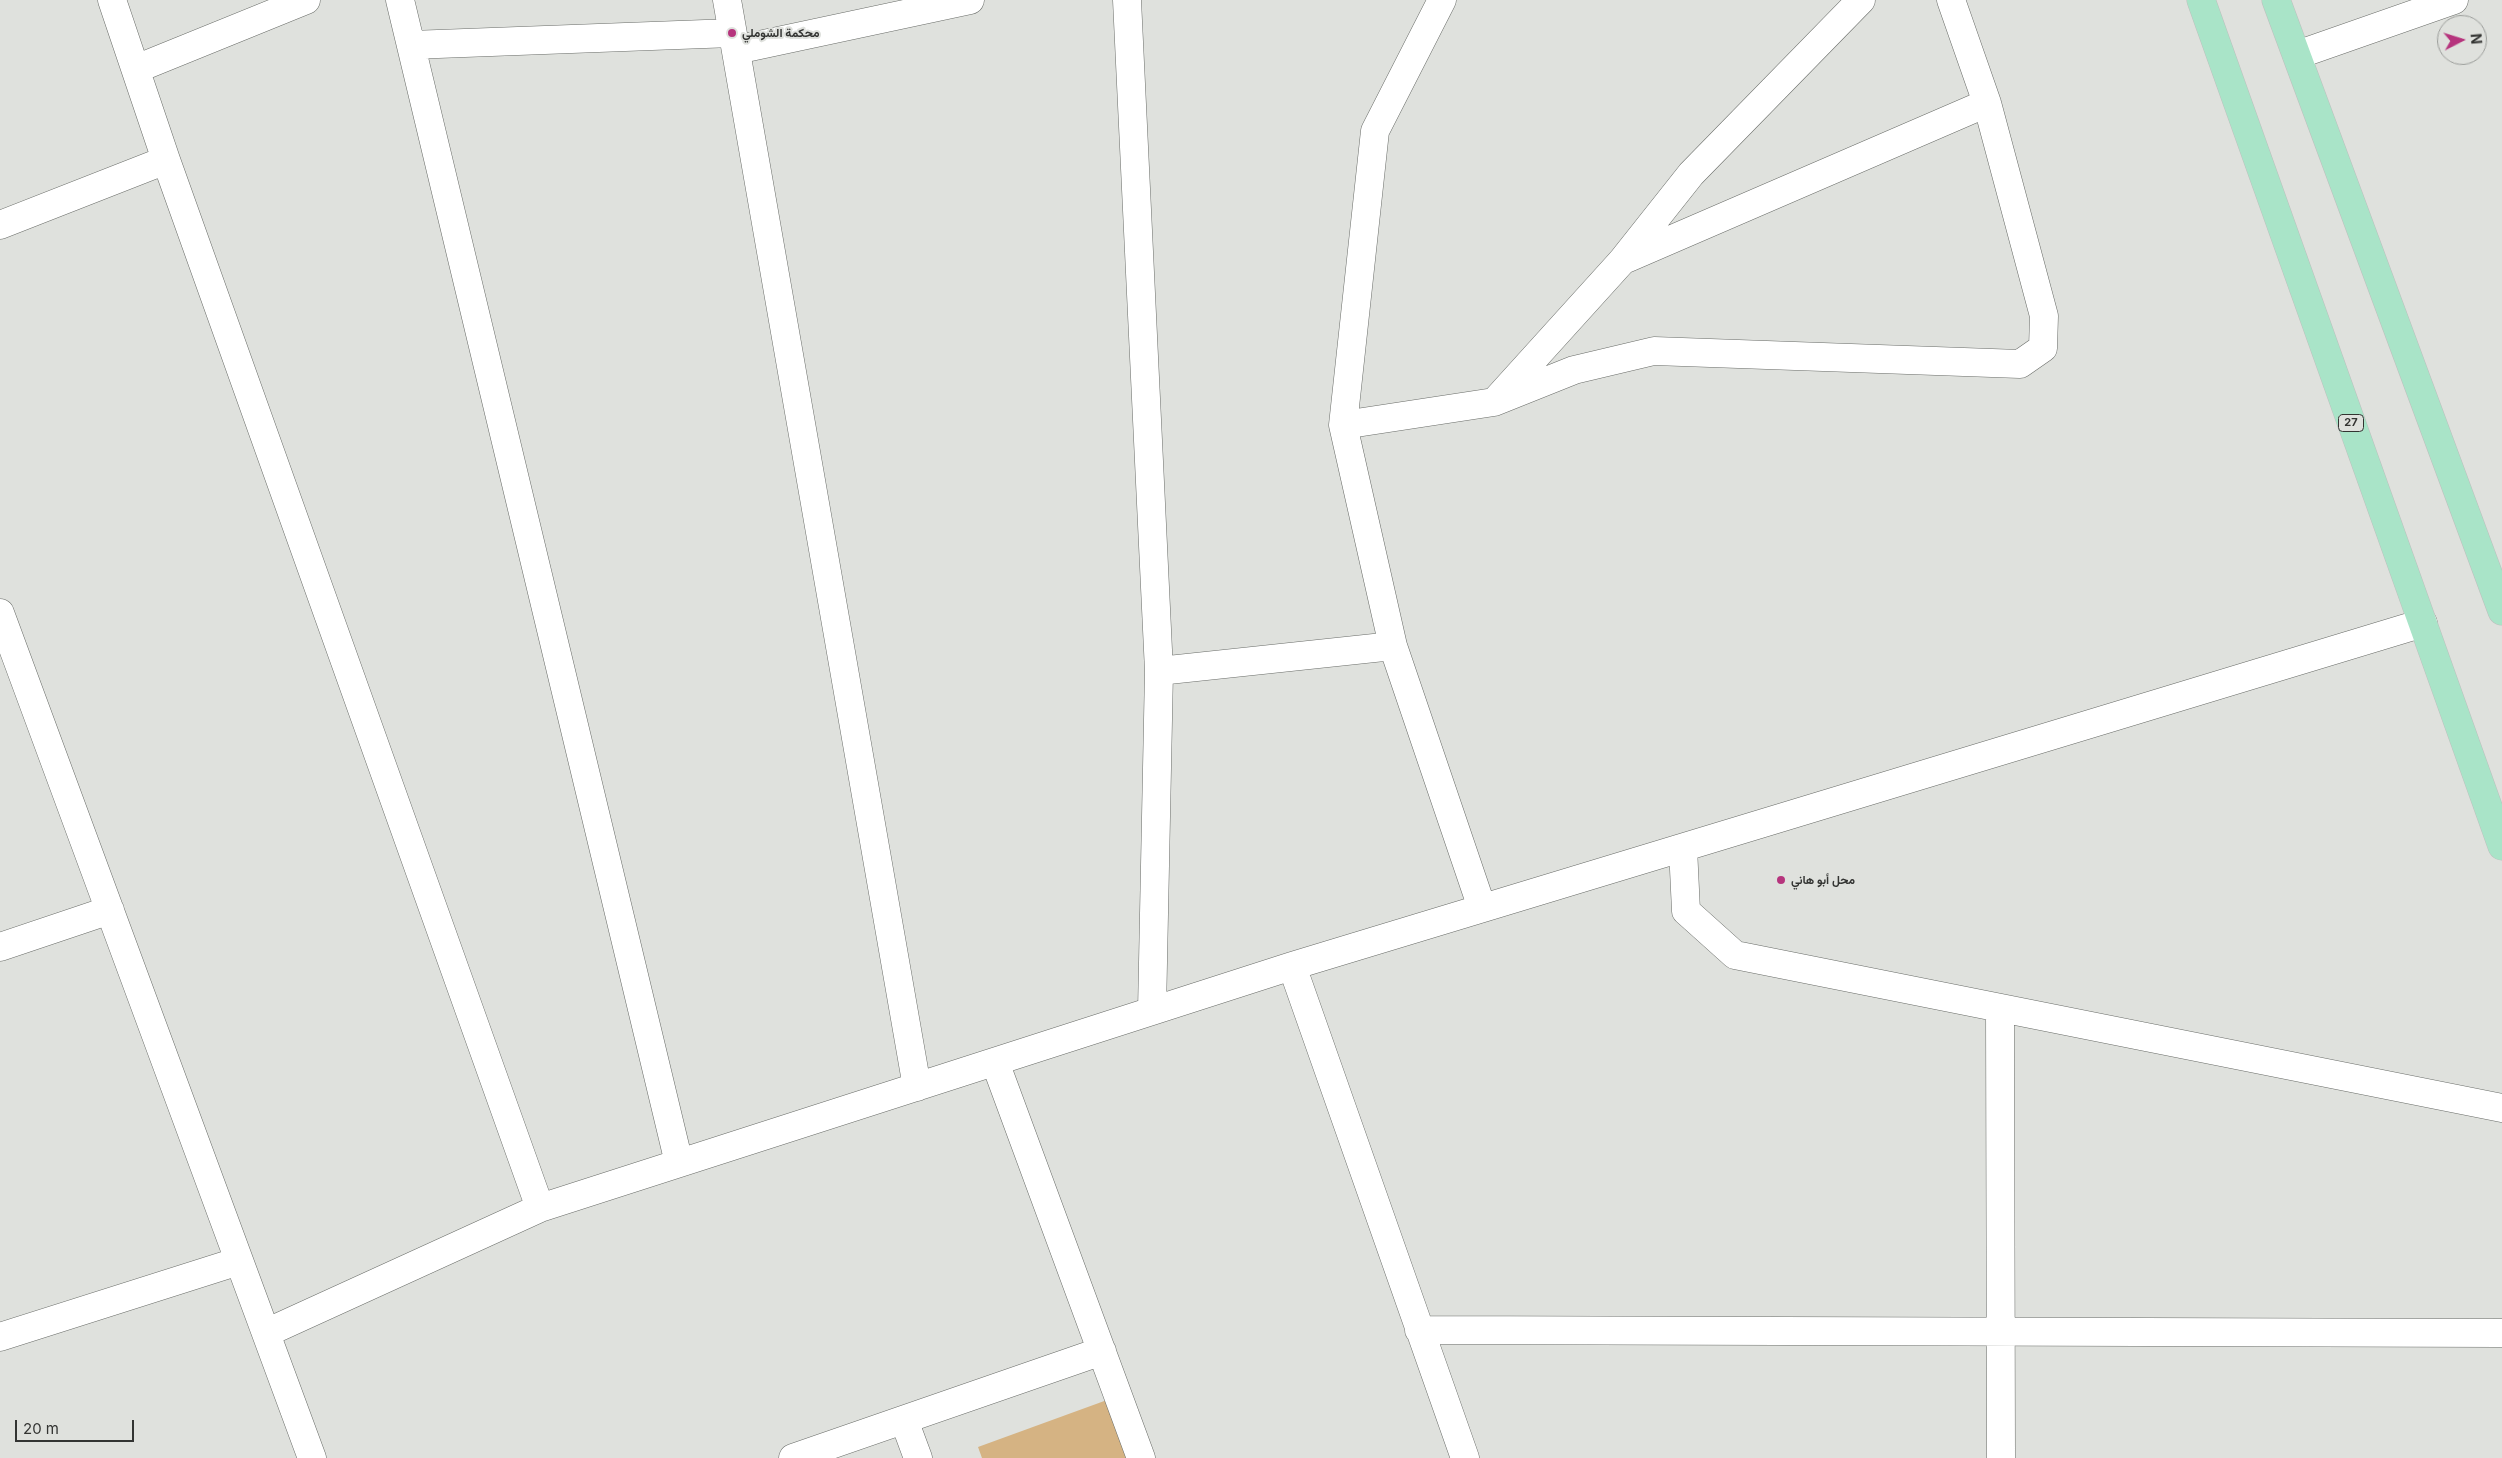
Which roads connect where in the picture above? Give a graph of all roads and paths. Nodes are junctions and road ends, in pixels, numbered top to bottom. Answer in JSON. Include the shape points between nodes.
{"nodes":[{"id":1,"x":112,"y":0,"type":"edge"},
{"id":2,"x":306,"y":0,"type":"edge"},
{"id":3,"x":400,"y":0,"type":"edge"},
{"id":4,"x":727,"y":0,"type":"edge"},
{"id":5,"x":970,"y":0,"type":"edge"},
{"id":6,"x":1127,"y":0,"type":"edge"},
{"id":7,"x":1442,"y":0,"type":"edge"},
{"id":8,"x":1860,"y":0,"type":"edge"},
{"id":9,"x":1951,"y":0,"type":"edge"},
{"id":10,"x":2201,"y":0,"type":"edge"},
{"id":11,"x":2276,"y":0,"type":"edge"},
{"id":12,"x":2454,"y":0,"type":"edge"},
{"id":13,"x":734,"y":42,"type":"junction"},
{"id":14,"x":411,"y":45,"type":"junction"},
{"id":15,"x":2297,"y":55,"type":"junction"},
{"id":16,"x":136,"y":69,"type":"junction"},
{"id":17,"x":1987,"y":103,"type":"junction"},
{"id":18,"x":166,"y":160,"type":"junction"},
{"id":19,"x":0,"y":225,"type":"edge"},
{"id":20,"x":1622,"y":260,"type":"junction"},
{"id":21,"x":1494,"y":402,"type":"junction"},
{"id":22,"x":1343,"y":425,"type":"junction"},
{"id":23,"x":2501,"y":607,"type":"edge"},
{"id":24,"x":0,"y":613,"type":"edge"},
{"id":25,"x":2423,"y":623,"type":"junction"},
{"id":26,"x":1392,"y":646,"type":"junction"},
{"id":27,"x":1158,"y":671,"type":"junction"},
{"id":28,"x":2502,"y":846,"type":"edge"},
{"id":29,"x":1682,"y":848,"type":"junction"},
{"id":30,"x":1482,"y":908,"type":"junction"},
{"id":31,"x":110,"y":910,"type":"junction"},
{"id":32,"x":0,"y":946,"type":"edge"},
{"id":33,"x":1292,"y":966,"type":"junction"},
{"id":34,"x":2000,"y":1008,"type":"junction"},
{"id":35,"x":1152,"y":1011,"type":"junction"},
{"id":36,"x":995,"y":1062,"type":"junction"},
{"id":37,"x":917,"y":1087,"type":"junction"},
{"id":38,"x":2502,"y":1108,"type":"edge"},
{"id":39,"x":679,"y":1163,"type":"junction"},
{"id":40,"x":540,"y":1208,"type":"junction"},
{"id":41,"x":239,"y":1261,"type":"junction"},
{"id":42,"x":1420,"y":1330,"type":"junction"},
{"id":43,"x":2000,"y":1332,"type":"junction"},
{"id":44,"x":266,"y":1333,"type":"junction"},
{"id":45,"x":2502,"y":1333,"type":"edge"},
{"id":46,"x":0,"y":1337,"type":"edge"},
{"id":47,"x":1102,"y":1351,"type":"junction"},
{"id":48,"x":904,"y":1420,"type":"junction"},
{"id":49,"x":312,"y":1458,"type":"edge"},
{"id":50,"x":793,"y":1458,"type":"edge"},
{"id":51,"x":918,"y":1458,"type":"edge"},
{"id":52,"x":1141,"y":1458,"type":"edge"},
{"id":53,"x":1465,"y":1458,"type":"edge"},
{"id":54,"x":2001,"y":1458,"type":"edge"}],
"edges":[{"from":1,"to":16,"type":"street"},
{"from":2,"to":16,"type":"street"},
{"from":3,"to":14,"type":"street"},
{"from":4,"to":13,"type":"street"},
{"from":5,"to":13,"type":"street"},
{"from":6,"to":27,"type":"street"},
{"from":7,"to":22,"type":"street","via":[[1375,131]]},
{"from":8,"to":20,"type":"street","via":[[1691,174]]},
{"from":9,"to":17,"type":"street"},
{"from":10,"to":25,"type":"main road","number":"27"},
{"from":11,"to":15,"type":"main road"},
{"from":12,"to":15,"type":"street"},
{"from":13,"to":14,"type":"street"},
{"from":13,"to":37,"type":"street"},
{"from":14,"to":39,"type":"street"},
{"from":15,"to":23,"type":"main road"},
{"from":16,"to":18,"type":"street"},
{"from":17,"to":20,"type":"street"},
{"from":17,"to":21,"type":"street","via":[[2044,316],[2043,348],[2020,364],[1654,351],[1574,370]]},
{"from":18,"to":19,"type":"street"},
{"from":18,"to":40,"type":"street"},
{"from":20,"to":21,"type":"street"},
{"from":21,"to":22,"type":"street"},
{"from":22,"to":26,"type":"street"},
{"from":24,"to":31,"type":"street"},
{"from":25,"to":28,"type":"main road","number":"27"},
{"from":25,"to":29,"type":"street"},
{"from":26,"to":27,"type":"street"},
{"from":26,"to":30,"type":"street"},
{"from":27,"to":35,"type":"street"},
{"from":29,"to":30,"type":"street"},
{"from":29,"to":34,"type":"street","via":[[1686,911],[1735,955]]},
{"from":30,"to":33,"type":"street"},
{"from":31,"to":32,"type":"street"},
{"from":31,"to":41,"type":"street"},
{"from":33,"to":35,"type":"street"},
{"from":33,"to":42,"type":"street"},
{"from":34,"to":38,"type":"street"},
{"from":34,"to":43,"type":"street"},
{"from":35,"to":36,"type":"street"},
{"from":36,"to":37,"type":"street"},
{"from":36,"to":47,"type":"street"},
{"from":37,"to":39,"type":"street"},
{"from":39,"to":40,"type":"street"},
{"from":40,"to":44,"type":"street"},
{"from":41,"to":44,"type":"street"},
{"from":41,"to":46,"type":"street"},
{"from":42,"to":43,"type":"street"},
{"from":42,"to":53,"type":"street"},
{"from":43,"to":45,"type":"street"},
{"from":43,"to":54,"type":"street"},
{"from":44,"to":49,"type":"street"},
{"from":47,"to":48,"type":"street"},
{"from":47,"to":52,"type":"street"},
{"from":48,"to":50,"type":"street"},
{"from":48,"to":51,"type":"street"}]}
